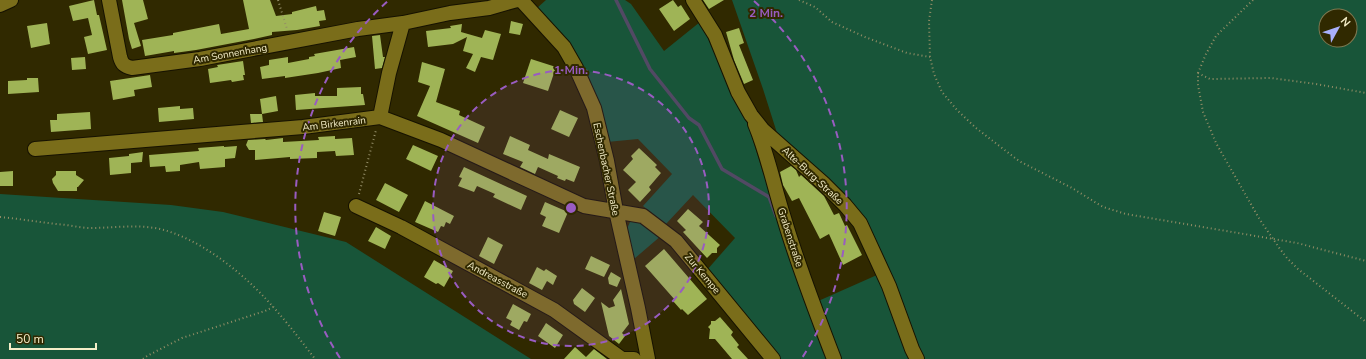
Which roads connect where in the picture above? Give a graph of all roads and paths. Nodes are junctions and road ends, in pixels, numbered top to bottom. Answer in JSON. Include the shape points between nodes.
{"nodes":[{"id":1,"x":11,"y":0,"type":"edge"},
{"id":2,"x":108,"y":0,"type":"edge"},
{"id":3,"x":278,"y":0,"type":"edge"},
{"id":4,"x":518,"y":0,"type":"edge"},
{"id":5,"x":522,"y":0,"type":"edge"},
{"id":6,"x":693,"y":0,"type":"edge"},
{"id":7,"x":799,"y":0,"type":"edge"},
{"id":8,"x":932,"y":0,"type":"edge"},
{"id":9,"x":1253,"y":0,"type":"edge"},
{"id":10,"x":0,"y":5,"type":"edge"},
{"id":11,"x":403,"y":23,"type":"junction"},
{"id":12,"x":291,"y":41,"type":"junction"},
{"id":13,"x":930,"y":57,"type":"junction"},
{"id":14,"x":1198,"y":73,"type":"junction"},
{"id":15,"x":1366,"y":93,"type":"edge"},
{"id":16,"x":751,"y":115,"type":"junction"},
{"id":17,"x":380,"y":118,"type":"junction"},
{"id":18,"x":35,"y":149,"type":"dead end"},
{"id":19,"x":356,"y":206,"type":"joint"},
{"id":20,"x":616,"y":211,"type":"junction"},
{"id":21,"x":0,"y":217,"type":"edge"},
{"id":22,"x":1274,"y":240,"type":"junction"},
{"id":23,"x":1366,"y":261,"type":"edge"},
{"id":24,"x":273,"y":306,"type":"junction"},
{"id":25,"x":1366,"y":322,"type":"edge"},
{"id":26,"x":143,"y":359,"type":"edge"},
{"id":27,"x":315,"y":359,"type":"edge"},
{"id":28,"x":634,"y":359,"type":"edge"},
{"id":29,"x":648,"y":359,"type":"edge"},
{"id":30,"x":773,"y":359,"type":"edge"},
{"id":31,"x":834,"y":359,"type":"edge"},
{"id":32,"x":918,"y":359,"type":"edge"}],
"edges":[{"from":1,"to":10,"type":"street"},
{"from":2,"to":12,"type":"street","name":"Am Sonnenhang","via":[[122,63],[132,68]]},
{"from":3,"to":12,"type":"path"},
{"from":4,"to":11,"type":"street","name":"Am Sonnenhang","via":[[489,8]]},
{"from":5,"to":20,"type":"street","name":"Eschenbacher Straße","via":[[564,47],[594,108]]},
{"from":6,"to":16,"type":"street","name":"Alte-Burg-Straße","via":[[715,35],[738,92]]},
{"from":7,"to":13,"type":"path","via":[[815,7],[832,22],[865,37],[907,53]]},
{"from":8,"to":13,"type":"path","via":[[929,21]]},
{"from":9,"to":14,"type":"path","via":[[1216,36]]},
{"from":11,"to":12,"type":"street","name":"Am Sonnenhang"},
{"from":11,"to":17,"type":"street"},
{"from":13,"to":22,"type":"path","via":[[942,92],[976,128],[1019,161],[1104,207],[1126,214]]},
{"from":14,"to":15,"type":"path","via":[[1210,78],[1271,78]]},
{"from":14,"to":22,"type":"path","via":[[1203,112],[1216,144]]},
{"from":16,"to":31,"type":"street","name":"Grabenstraße","via":[[804,280]]},
{"from":16,"to":32,"type":"street","name":"Alte-Burg-Straße","via":[[763,130],[845,204],[860,223]]},
{"from":17,"to":18,"type":"street","name":"Am Birkenrain","via":[[173,139]]},
{"from":17,"to":19,"type":"path"},
{"from":17,"to":20,"type":"street","name":"Am Birkenrain","via":[[441,140],[584,206]]},
{"from":19,"to":28,"type":"street","name":"Andreasstraße","via":[[401,227],[554,310],[622,359]]},
{"from":20,"to":29,"type":"street","name":"Eschenbacher Straße"},
{"from":20,"to":30,"type":"street","name":"Zur Kempe","via":[[643,216],[676,241]]},
{"from":21,"to":24,"type":"path","via":[[89,228],[133,226],[182,236],[215,255]]},
{"from":22,"to":23,"type":"path","via":[[1297,243]]},
{"from":22,"to":25,"type":"path","via":[[1298,269]]},
{"from":24,"to":26,"type":"path","via":[[265,311],[182,338]]},
{"from":24,"to":27,"type":"path"}]}
